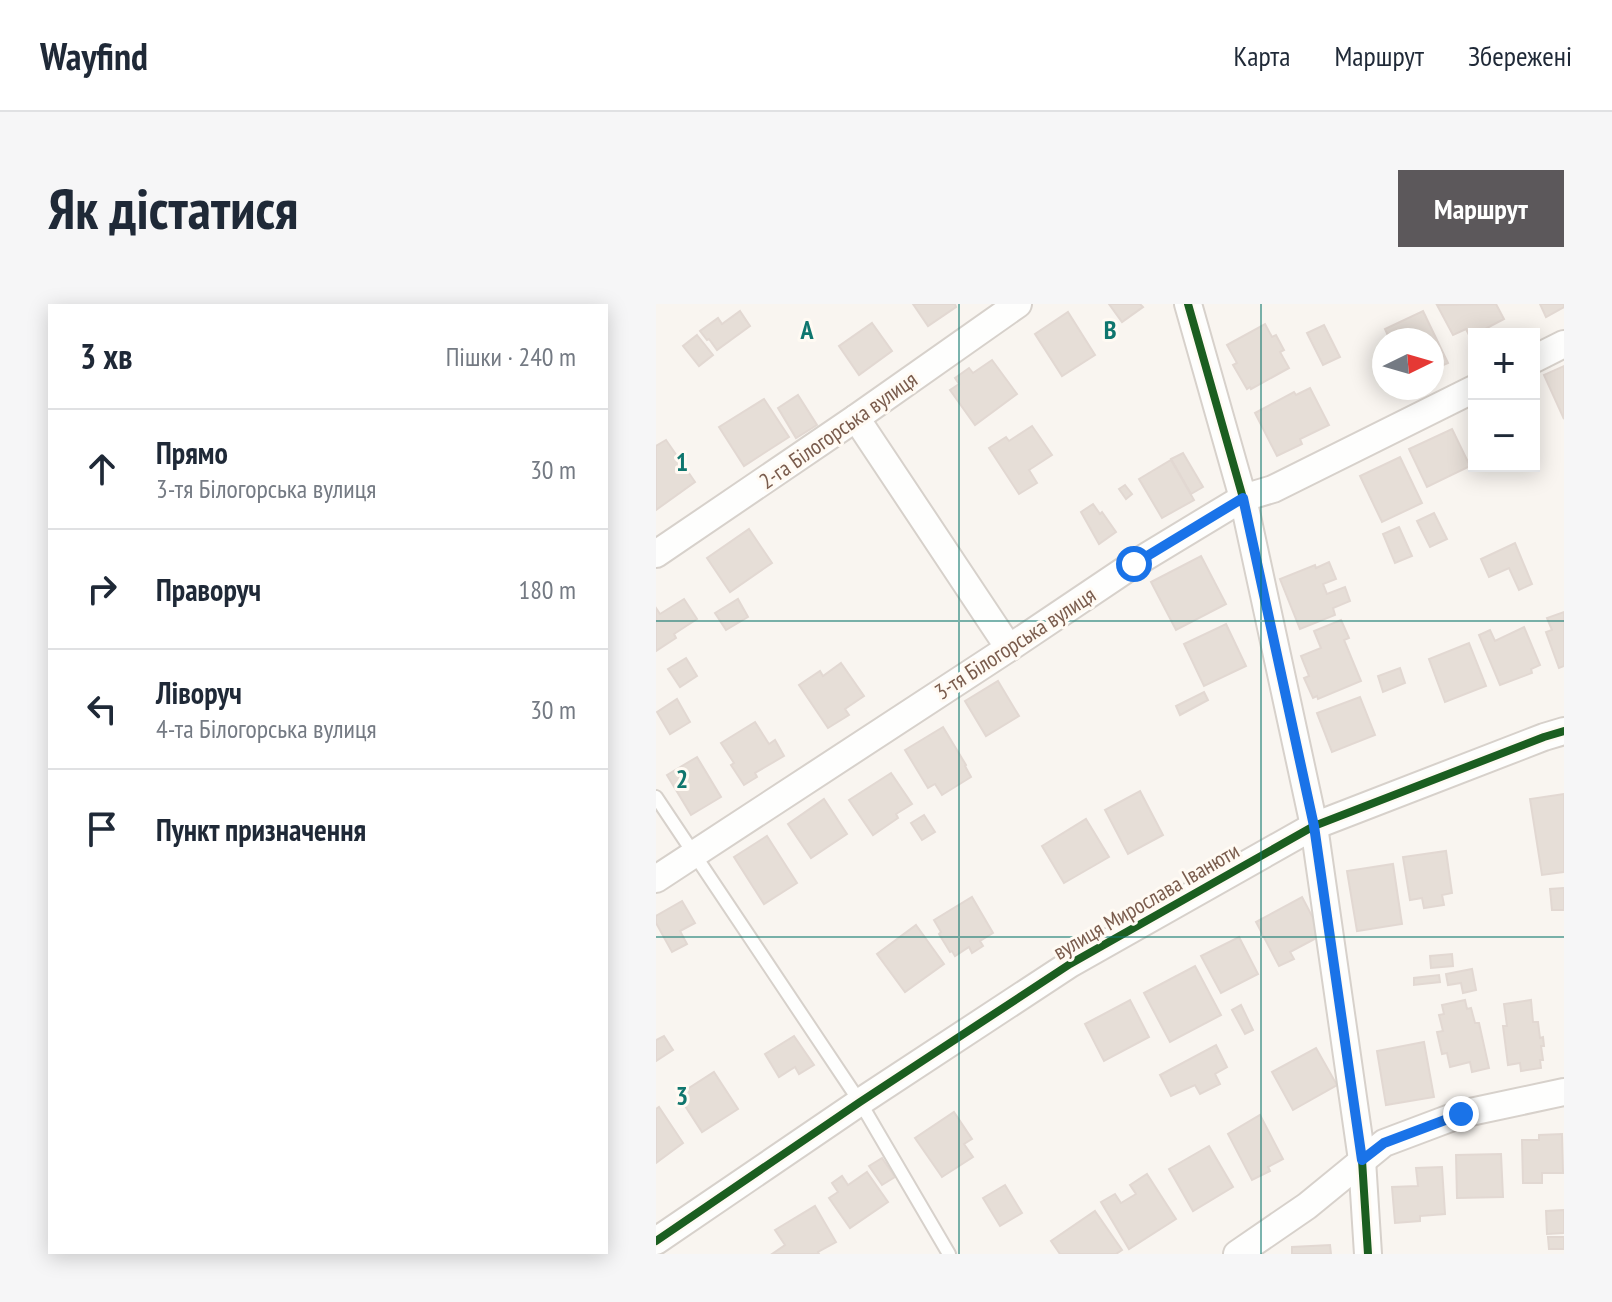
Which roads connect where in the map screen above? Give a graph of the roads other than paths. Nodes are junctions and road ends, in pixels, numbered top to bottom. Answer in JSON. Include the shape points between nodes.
{"nodes":[{"id":1,"x":1018,"y":304,"type":"edge"},
{"id":2,"x":1188,"y":304,"type":"edge"},
{"id":3,"x":1564,"y":344,"type":"edge"},
{"id":4,"x":1540,"y":356,"type":"edge"},
{"id":5,"x":1468,"y":392,"type":"edge"},
{"id":6,"x":856,"y":418,"type":"junction"},
{"id":7,"x":1243,"y":498,"type":"junction"},
{"id":8,"x":656,"y":554,"type":"edge"},
{"id":9,"x":1009,"y":648,"type":"junction"},
{"id":10,"x":1564,"y":731,"type":"edge"},
{"id":11,"x":656,"y":797,"type":"edge"},
{"id":12,"x":1314,"y":826,"type":"junction"},
{"id":13,"x":694,"y":854,"type":"junction"},
{"id":14,"x":656,"y":879,"type":"edge"},
{"id":15,"x":1564,"y":1092,"type":"edge"},
{"id":16,"x":860,"y":1102,"type":"junction"},
{"id":17,"x":1362,"y":1160,"type":"junction"},
{"id":18,"x":656,"y":1241,"type":"edge"},
{"id":19,"x":949,"y":1254,"type":"edge"},
{"id":20,"x":1237,"y":1254,"type":"edge"},
{"id":21,"x":1368,"y":1254,"type":"edge"}],
"edges":[{"from":1,"to":6,"type":"street","name":"2-га Білогорська вулиця"},
{"from":2,"to":7,"type":"street"},
{"from":3,"to":4,"type":"street"},
{"from":5,"to":7,"type":"street","name":"3-тя Білогорська вулиця","via":[[1273,489]]},
{"from":6,"to":8,"type":"street","name":"2-га Білогорська вулиця"},
{"from":6,"to":9,"type":"street"},
{"from":7,"to":9,"type":"street","name":"3-тя Білогорська вулиця"},
{"from":7,"to":12,"type":"street"},
{"from":9,"to":13,"type":"street","name":"3-тя Білогорська вулиця"},
{"from":10,"to":12,"type":"street","name":"вулиця Мирослава Іванюти"},
{"from":11,"to":13,"type":"lane"},
{"from":12,"to":16,"type":"street","name":"вулиця Мирослава Іванюти","via":[[1070,964]]},
{"from":12,"to":17,"type":"street"},
{"from":13,"to":14,"type":"street","name":"3-тя Білогорська вулиця"},
{"from":13,"to":16,"type":"lane"},
{"from":15,"to":17,"type":"street","via":[[1461,1114],[1384,1143]]},
{"from":16,"to":18,"type":"street","name":"вулиця Мирослава Іванюти"},
{"from":16,"to":19,"type":"lane"},
{"from":17,"to":20,"type":"street"},
{"from":17,"to":21,"type":"street"}]}
